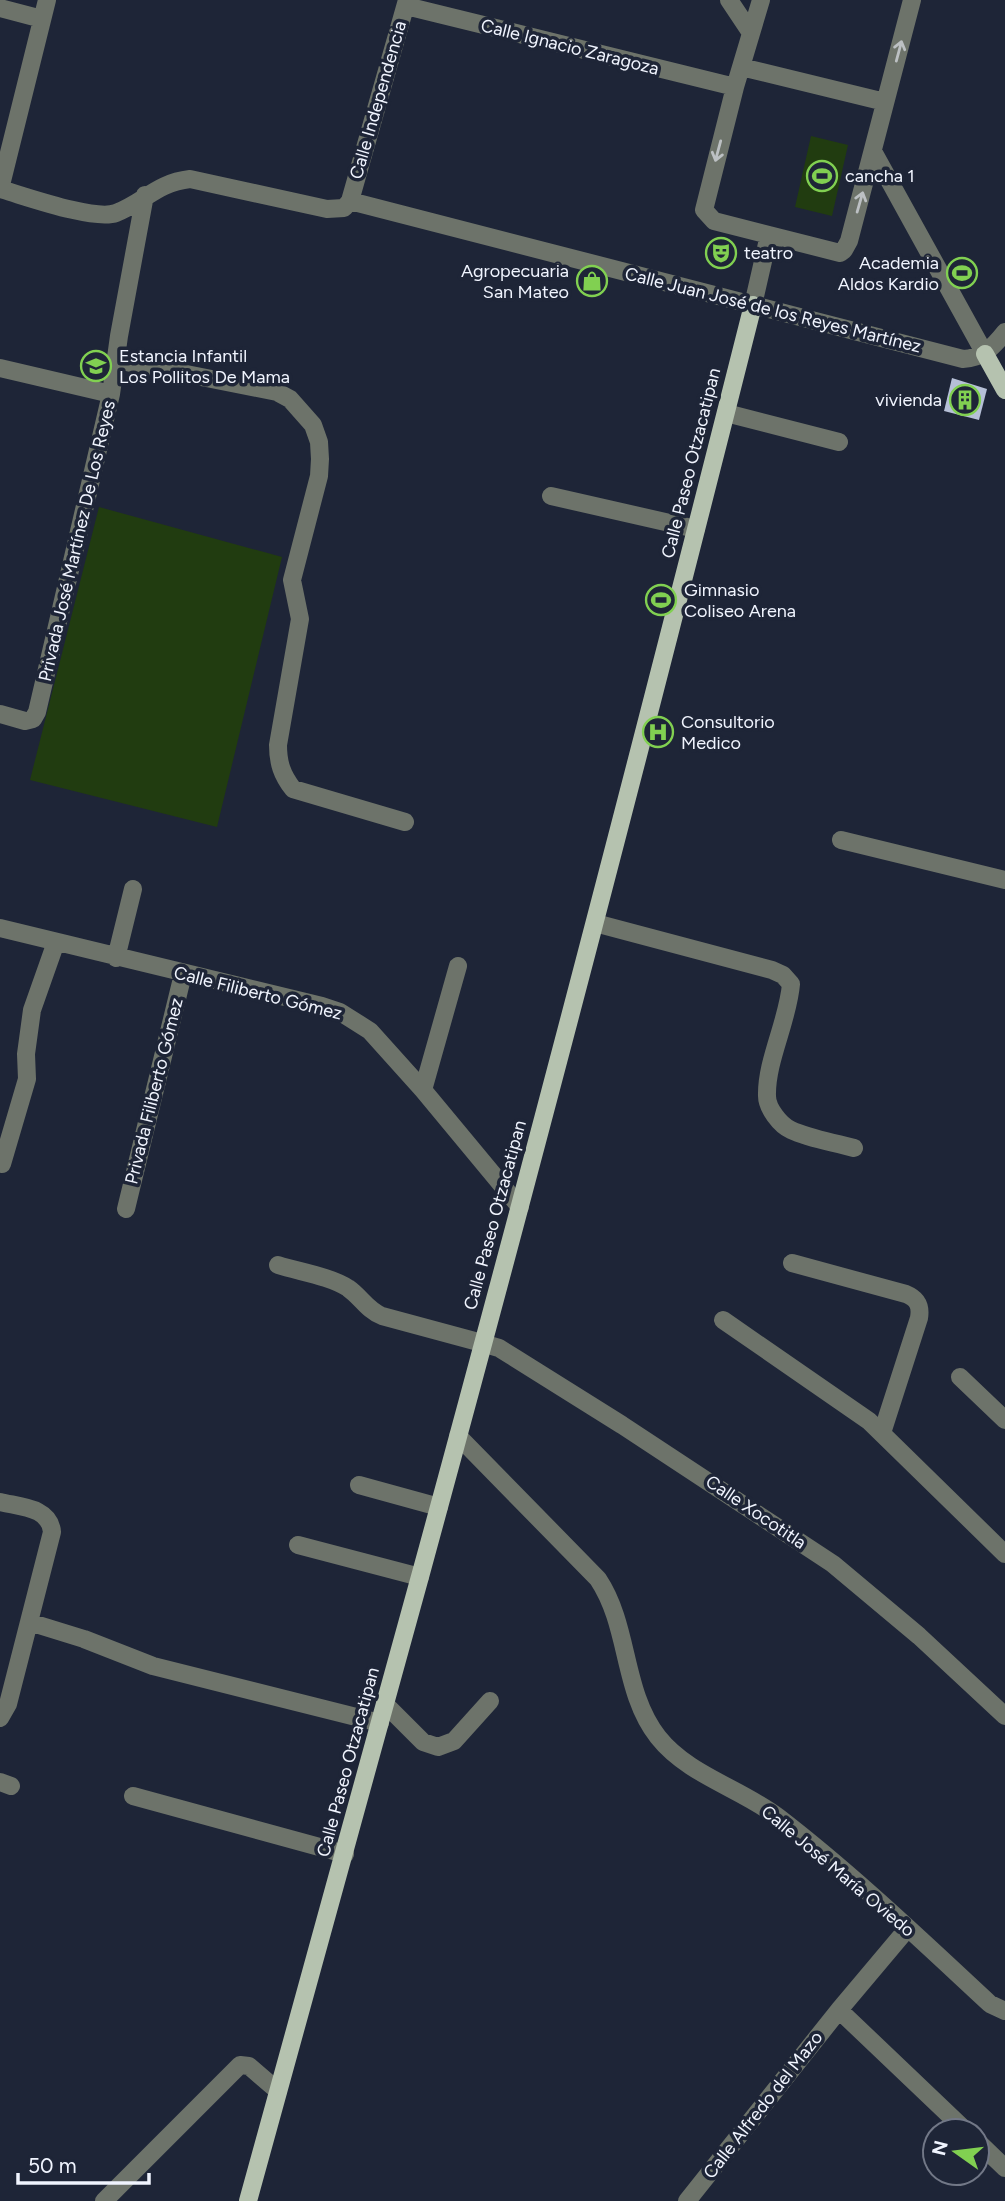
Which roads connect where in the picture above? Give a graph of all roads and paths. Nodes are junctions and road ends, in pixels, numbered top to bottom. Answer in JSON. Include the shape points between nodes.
{"nodes":[{"id":1,"x":47,"y":0,"type":"edge"},
{"id":2,"x":729,"y":0,"type":"edge"},
{"id":3,"x":761,"y":0,"type":"edge"},
{"id":4,"x":912,"y":0,"type":"edge"},
{"id":5,"x":406,"y":3,"type":"edge"},
{"id":6,"x":0,"y":8,"type":"edge"},
{"id":7,"x":42,"y":19,"type":"junction"},
{"id":8,"x":751,"y":33,"type":"junction"},
{"id":9,"x":741,"y":67,"type":"junction"},
{"id":10,"x":735,"y":87,"type":"junction"},
{"id":11,"x":885,"y":102,"type":"junction"},
{"id":12,"x":873,"y":153,"type":"junction"},
{"id":13,"x":0,"y":189,"type":"edge"},
{"id":14,"x":145,"y":195,"type":"junction"},
{"id":15,"x":350,"y":201,"type":"junction"},
{"id":16,"x":769,"y":235,"type":"junction"},
{"id":17,"x":753,"y":304,"type":"junction"},
{"id":18,"x":1005,"y":332,"type":"edge"},
{"id":19,"x":985,"y":354,"type":"junction"},
{"id":20,"x":116,"y":360,"type":"junction"},
{"id":21,"x":0,"y":368,"type":"edge"},
{"id":22,"x":1005,"y":390,"type":"edge"},
{"id":23,"x":111,"y":394,"type":"junction"},
{"id":24,"x":726,"y":413,"type":"junction"},
{"id":25,"x":839,"y":442,"type":"dead end"},
{"id":26,"x":551,"y":496,"type":"dead end"},
{"id":27,"x":696,"y":529,"type":"junction"},
{"id":28,"x":0,"y":714,"type":"edge"},
{"id":29,"x":405,"y":822,"type":"dead end"},
{"id":30,"x":841,"y":840,"type":"dead end"},
{"id":31,"x":1005,"y":880,"type":"edge"},
{"id":32,"x":134,"y":889,"type":"dead end"},
{"id":33,"x":595,"y":923,"type":"junction"},
{"id":34,"x":0,"y":928,"type":"edge"},
{"id":35,"x":56,"y":942,"type":"junction"},
{"id":36,"x":116,"y":958,"type":"junction"},
{"id":37,"x":458,"y":966,"type":"dead end"},
{"id":38,"x":183,"y":974,"type":"junction"},
{"id":39,"x":423,"y":1090,"type":"junction"},
{"id":40,"x":854,"y":1148,"type":"dead end"},
{"id":41,"x":2,"y":1164,"type":"dead end"},
{"id":42,"x":520,"y":1207,"type":"junction"},
{"id":43,"x":126,"y":1209,"type":"dead end"},
{"id":44,"x":792,"y":1263,"type":"dead end"},
{"id":45,"x":278,"y":1265,"type":"dead end"},
{"id":46,"x":723,"y":1320,"type":"dead end"},
{"id":47,"x":482,"y":1343,"type":"junction"},
{"id":48,"x":960,"y":1377,"type":"dead end"},
{"id":49,"x":1005,"y":1420,"type":"edge"},
{"id":50,"x":882,"y":1433,"type":"junction"},
{"id":51,"x":458,"y":1436,"type":"junction"},
{"id":52,"x":359,"y":1485,"type":"dead end"},
{"id":53,"x":0,"y":1502,"type":"edge"},
{"id":54,"x":439,"y":1507,"type":"junction"},
{"id":55,"x":298,"y":1545,"type":"dead end"},
{"id":56,"x":1005,"y":1554,"type":"edge"},
{"id":57,"x":420,"y":1577,"type":"junction"},
{"id":58,"x":29,"y":1622,"type":"junction"},
{"id":59,"x":490,"y":1701,"type":"dead end"},
{"id":60,"x":385,"y":1704,"type":"junction"},
{"id":61,"x":1005,"y":1716,"type":"edge"},
{"id":62,"x":0,"y":1718,"type":"edge"},
{"id":63,"x":380,"y":1723,"type":"junction"},
{"id":64,"x":133,"y":1796,"type":"dead end"},
{"id":65,"x":345,"y":1854,"type":"junction"},
{"id":66,"x":908,"y":1928,"type":"junction"},
{"id":67,"x":839,"y":2010,"type":"junction"},
{"id":68,"x":1005,"y":2011,"type":"edge"},
{"id":69,"x":278,"y":2091,"type":"junction"},
{"id":70,"x":951,"y":2117,"type":"edge"},
{"id":71,"x":991,"y":2154,"type":"edge"},
{"id":72,"x":1005,"y":2168,"type":"edge"},
{"id":73,"x":104,"y":2201,"type":"edge"},
{"id":74,"x":248,"y":2201,"type":"edge"},
{"id":75,"x":687,"y":2201,"type":"edge"}],
"edges":[{"from":1,"to":7,"type":"street"},
{"from":2,"to":8,"type":"street"},
{"from":3,"to":8,"type":"street"},
{"from":11,"to":4,"type":"street","one_way":true},
{"from":5,"to":10,"type":"street","name":"Calle Ignacio Zaragoza"},
{"from":5,"to":15,"type":"street","name":"Calle Independencia"},
{"from":6,"to":7,"type":"street"},
{"from":7,"to":13,"type":"street"},
{"from":8,"to":9,"type":"street"},
{"from":9,"to":10,"type":"street"},
{"from":9,"to":11,"type":"street"},
{"from":10,"to":16,"type":"street","one_way":true,"via":[[705,210],[714,221]]},
{"from":11,"to":12,"type":"street"},
{"from":16,"to":12,"type":"street","one_way":true,"via":[[836,252],[844,250]]},
{"from":12,"to":19,"type":"street"},
{"from":13,"to":14,"type":"street","name":"Calle Juan José de los Reyes Martínez","via":[[103,216]]},
{"from":14,"to":15,"type":"street","name":"Calle Juan José de los Reyes Martínez","via":[[190,178],[327,209],[344,208]]},
{"from":14,"to":20,"type":"street","name":"Privada José Martínez De Los Reyes"},
{"from":15,"to":17,"type":"street","name":"Calle Juan José de los Reyes Martínez"},
{"from":16,"to":17,"type":"street","name":"Calle Paseo Otzacatipan"},
{"from":17,"to":19,"type":"street","name":"Calle Juan José de los Reyes Martínez","via":[[963,359]]},
{"from":17,"to":24,"type":"main road","name":"Calle Paseo Otzacatipan"},
{"from":18,"to":19,"type":"street"},
{"from":19,"to":22,"type":"main road"},
{"from":20,"to":23,"type":"street","name":"Privada José Martínez De Los Reyes"},
{"from":20,"to":29,"type":"street","via":[[277,392],[290,399],[313,425],[319,442],[319,476],[292,580],[300,619],[278,761],[293,789]]},
{"from":21,"to":23,"type":"street"},
{"from":23,"to":28,"type":"street","name":"Privada José Martínez De Los Reyes","via":[[37,712],[25,721]]},
{"from":24,"to":25,"type":"street"},
{"from":24,"to":27,"type":"main road","name":"Calle Paseo Otzacatipan"},
{"from":26,"to":27,"type":"street"},
{"from":27,"to":33,"type":"main road","name":"Calle Paseo Otzacatipan"},
{"from":30,"to":31,"type":"street"},
{"from":32,"to":36,"type":"street"},
{"from":33,"to":40,"type":"street","via":[[783,975],[791,984],[769,1082],[769,1106],[789,1129]]},
{"from":33,"to":42,"type":"main road","name":"Calle Paseo Otzacatipan"},
{"from":34,"to":35,"type":"street","name":"Calle Filiberto Gómez"},
{"from":35,"to":36,"type":"street","name":"Calle Filiberto Gómez"},
{"from":35,"to":41,"type":"street","via":[[32,1010],[27,1079]]},
{"from":36,"to":38,"type":"street","name":"Calle Filiberto Gómez"},
{"from":37,"to":39,"type":"street"},
{"from":38,"to":39,"type":"street","name":"Calle Filiberto Gómez","via":[[340,1012],[370,1031]]},
{"from":38,"to":43,"type":"street","name":"Privada Filiberto Gómez"},
{"from":39,"to":42,"type":"street","name":"Calle Filiberto Gómez"},
{"from":42,"to":47,"type":"main road","name":"Calle Paseo Otzacatipan"},
{"from":44,"to":50,"type":"street","via":[[906,1294],[918,1302],[919,1318]]},
{"from":45,"to":47,"type":"street","name":"Calle Xocotitla","via":[[340,1284],[382,1316]]},
{"from":46,"to":50,"type":"street","via":[[853,1408]]},
{"from":47,"to":51,"type":"main road","name":"Calle Paseo Otzacatipan"},
{"from":47,"to":61,"type":"street","name":"Calle Xocotitla","via":[[499,1348],[612,1418],[833,1564]]},
{"from":48,"to":49,"type":"street"},
{"from":50,"to":56,"type":"street"},
{"from":51,"to":54,"type":"main road","name":"Calle Paseo Otzacatipan"},
{"from":51,"to":66,"type":"street","name":"Calle José María Oviedo","via":[[609,1595],[643,1715],[660,1739],[703,1773],[774,1814]]},
{"from":52,"to":54,"type":"street"},
{"from":53,"to":58,"type":"street","via":[[41,1512],[51,1523]]},
{"from":54,"to":57,"type":"main road","name":"Calle Paseo Otzacatipan"},
{"from":55,"to":57,"type":"street"},
{"from":57,"to":60,"type":"main road","name":"Calle Paseo Otzacatipan"},
{"from":58,"to":62,"type":"street","via":[[8,1704]]},
{"from":58,"to":63,"type":"street","via":[[164,1669]]},
{"from":59,"to":60,"type":"street","via":[[454,1741],[438,1747],[423,1742]]},
{"from":60,"to":63,"type":"main road","name":"Calle Paseo Otzacatipan"},
{"from":63,"to":65,"type":"main road","name":"Calle Paseo Otzacatipan"},
{"from":64,"to":65,"type":"street"},
{"from":65,"to":69,"type":"main road","name":"Calle Paseo Otzacatipan"},
{"from":66,"to":67,"type":"street","name":"Calle Alfredo del Mazo"},
{"from":66,"to":68,"type":"street","name":"Calle José María Oviedo","via":[[990,2004]]},
{"from":67,"to":70,"type":"street"},
{"from":67,"to":75,"type":"street","name":"Calle Alfredo del Mazo"},
{"from":69,"to":73,"type":"street","via":[[249,2066],[240,2064]]},
{"from":69,"to":74,"type":"main road","name":"Calle Paseo Otzacatipan"},
{"from":71,"to":72,"type":"street"}]}
